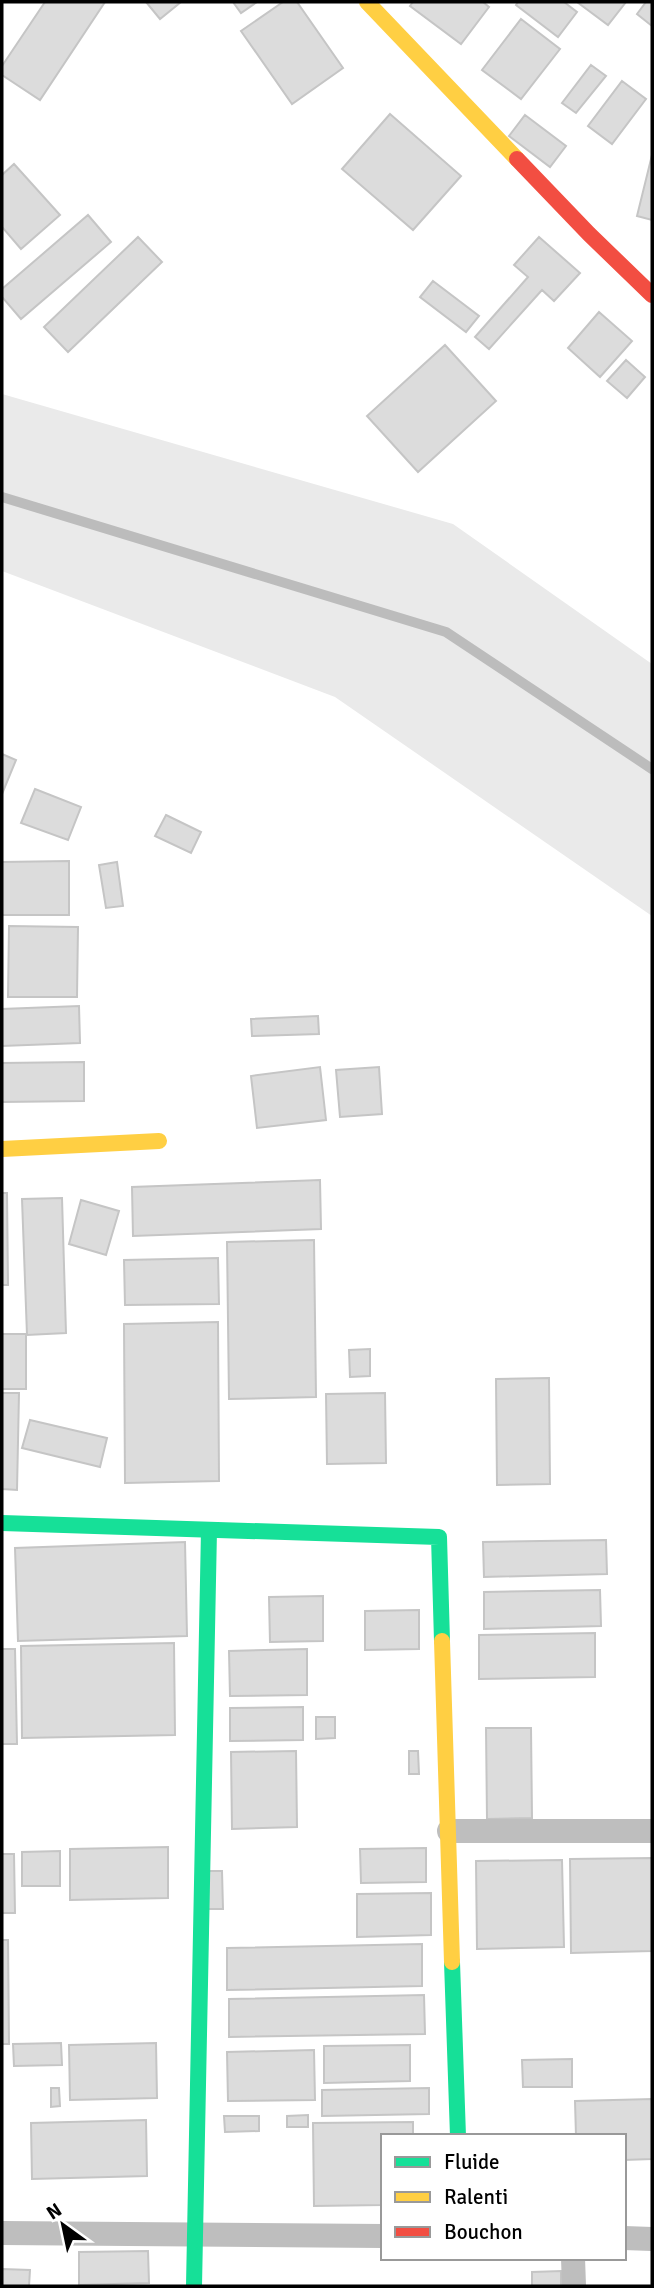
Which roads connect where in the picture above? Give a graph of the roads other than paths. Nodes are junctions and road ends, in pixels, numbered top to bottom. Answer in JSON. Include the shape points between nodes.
{"nodes":[{"id":1,"x":367,"y":2,"type":"edge"},
{"id":2,"x":652,"y":295,"type":"edge"},
{"id":3,"x":159,"y":1141,"type":"dead end"},
{"id":4,"x":2,"y":1149,"type":"edge"},
{"id":5,"x":2,"y":1523,"type":"edge"},
{"id":6,"x":209,"y":1530,"type":"junction"},
{"id":7,"x":449,"y":1831,"type":"junction"},
{"id":8,"x":652,"y":1831,"type":"edge"},
{"id":9,"x":458,"y":2134,"type":"edge"},
{"id":10,"x":2,"y":2233,"type":"edge"},
{"id":11,"x":194,"y":2233,"type":"junction"},
{"id":12,"x":381,"y":2236,"type":"edge"},
{"id":13,"x":626,"y":2238,"type":"edge"},
{"id":14,"x":652,"y":2239,"type":"edge"},
{"id":15,"x":573,"y":2260,"type":"edge"},
{"id":16,"x":194,"y":2286,"type":"edge"},
{"id":17,"x":573,"y":2286,"type":"edge"}],
"edges":[{"from":1,"to":2,"type":"street"},
{"from":3,"to":4,"type":"street"},
{"from":5,"to":6,"type":"street"},
{"from":6,"to":7,"type":"street","via":[[439,1537]]},
{"from":6,"to":11,"type":"street"},
{"from":7,"to":8,"type":"street"},
{"from":7,"to":9,"type":"street"},
{"from":10,"to":11,"type":"street"},
{"from":11,"to":12,"type":"street"},
{"from":11,"to":16,"type":"street"},
{"from":13,"to":14,"type":"street"},
{"from":15,"to":17,"type":"street"}]}
